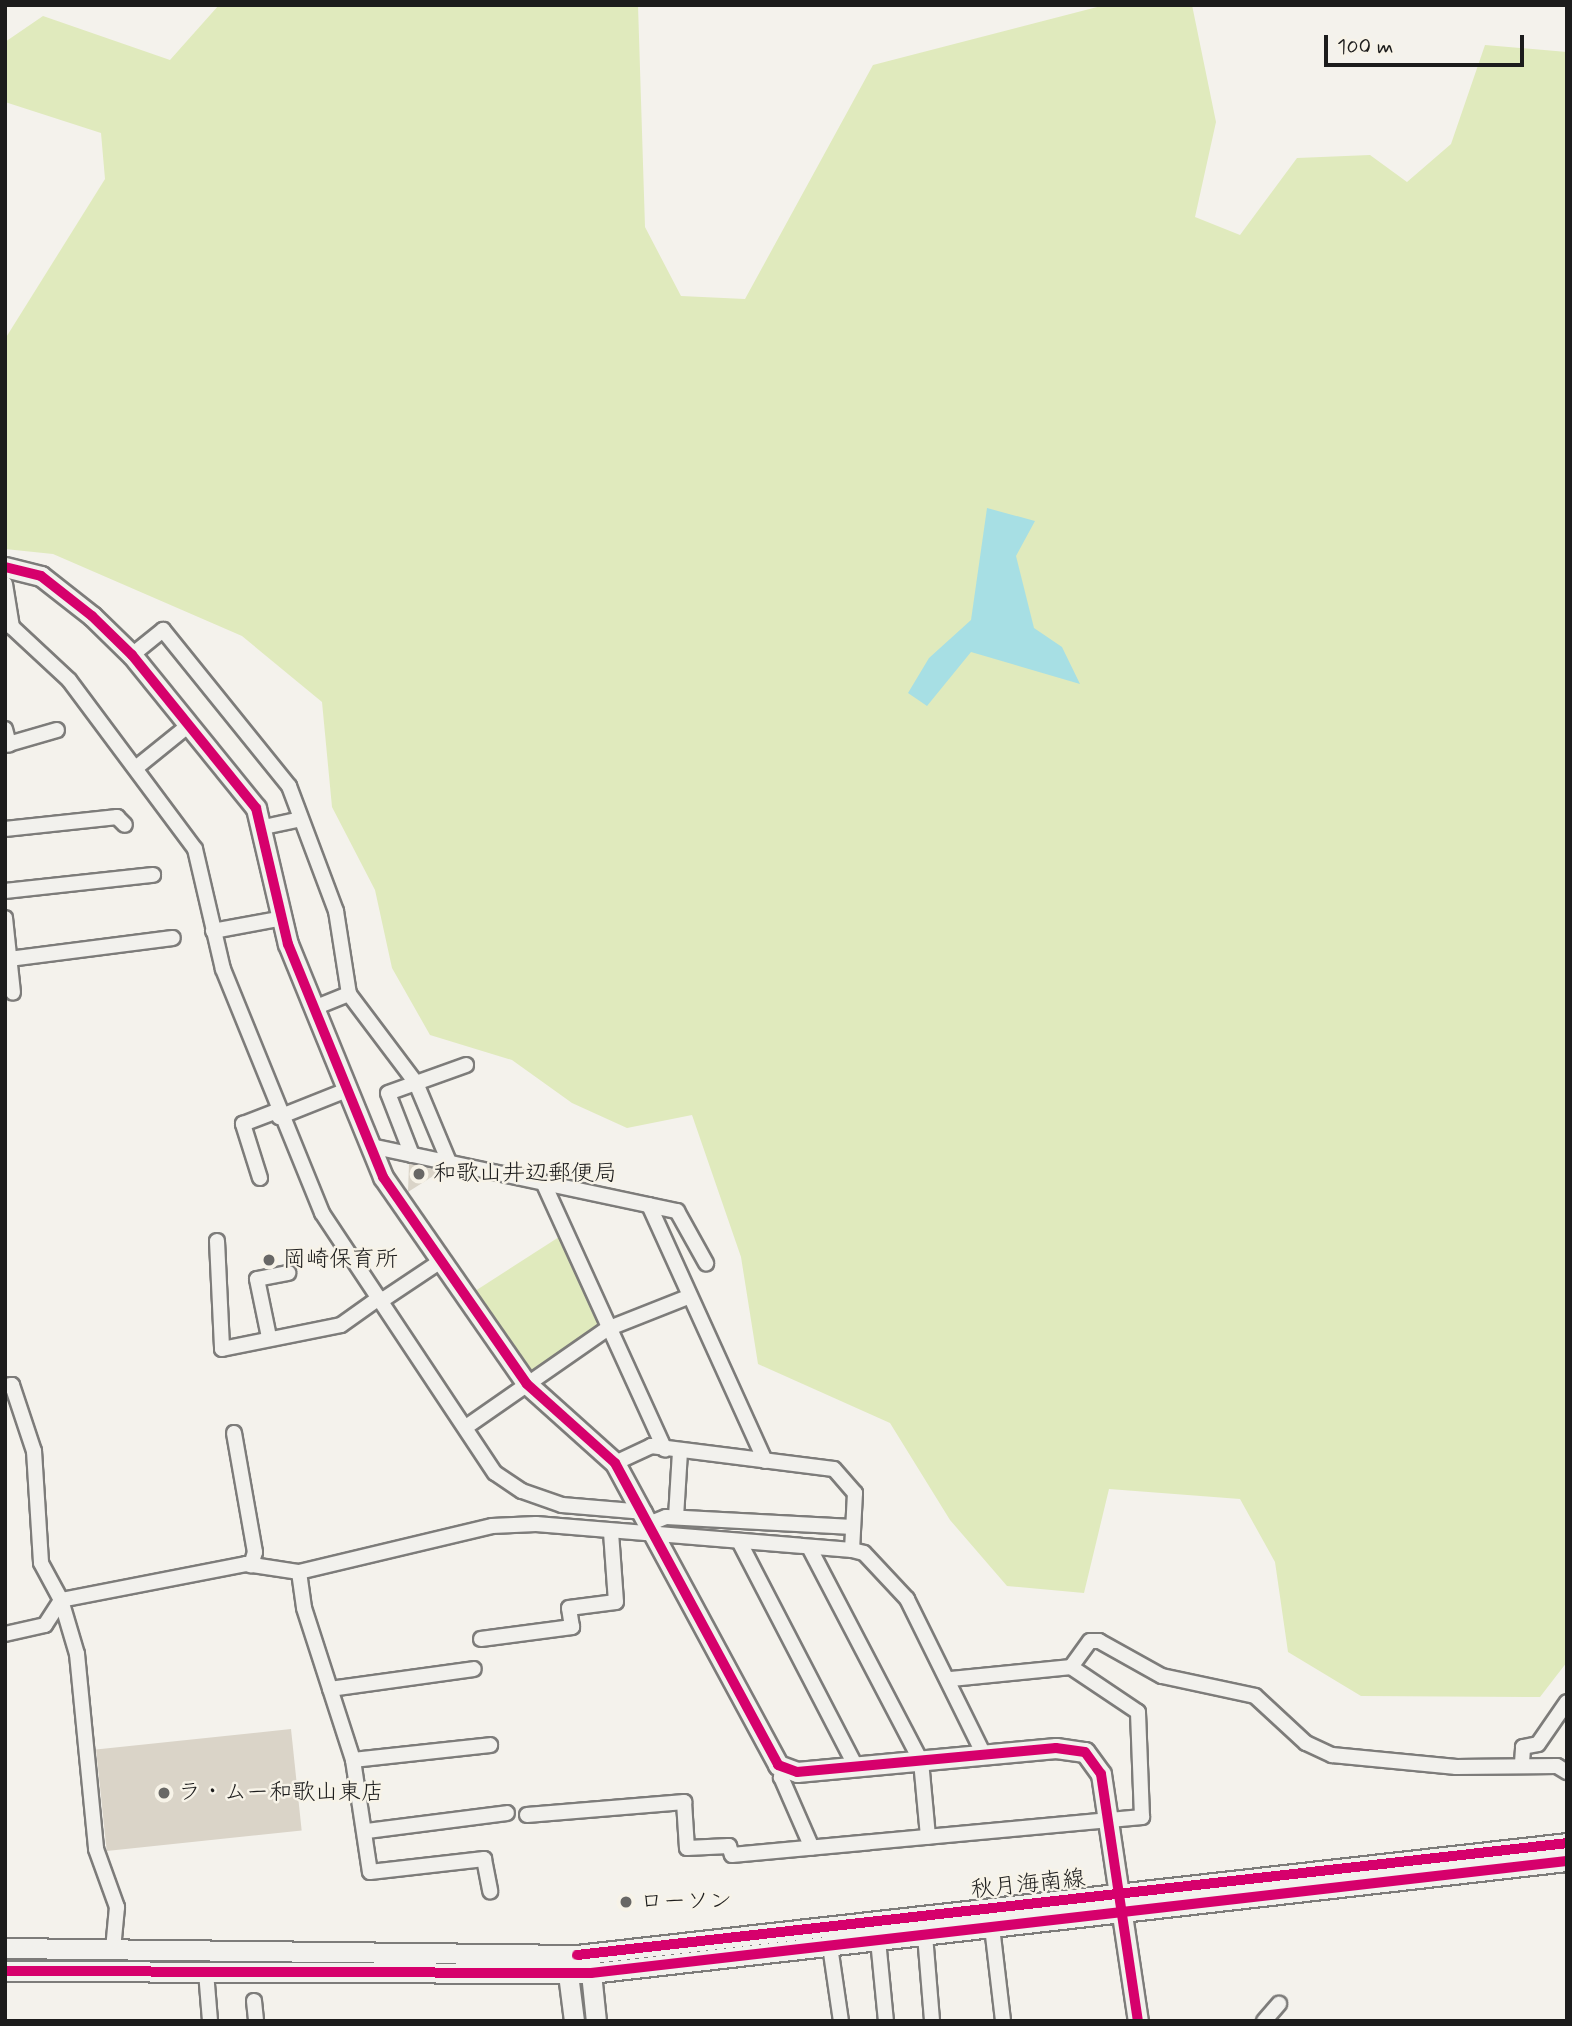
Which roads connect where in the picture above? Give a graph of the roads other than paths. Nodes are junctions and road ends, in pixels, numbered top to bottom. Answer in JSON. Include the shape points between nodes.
{"nodes":[{"id":1,"x":5,"y":567,"type":"edge"},
{"id":2,"x":5,"y":584,"type":"edge"},
{"id":3,"x":132,"y":655,"type":"junction"},
{"id":4,"x":189,"y":725,"type":"junction"},
{"id":5,"x":5,"y":729,"type":"edge"},
{"id":6,"x":57,"y":730,"type":"dead end"},
{"id":7,"x":7,"y":745,"type":"edge"},
{"id":8,"x":136,"y":767,"type":"junction"},
{"id":9,"x":297,"y":820,"type":"junction"},
{"id":10,"x":125,"y":825,"type":"dead end"},
{"id":11,"x":264,"y":827,"type":"junction"},
{"id":12,"x":5,"y":829,"type":"edge"},
{"id":13,"x":153,"y":875,"type":"dead end"},
{"id":14,"x":5,"y":891,"type":"edge"},
{"id":15,"x":5,"y":918,"type":"edge"},
{"id":16,"x":283,"y":918,"type":"junction"},
{"id":17,"x":213,"y":931,"type":"junction"},
{"id":18,"x":173,"y":938,"type":"dead end"},
{"id":19,"x":9,"y":958,"type":"junction"},
{"id":20,"x":13,"y":993,"type":"dead end"},
{"id":21,"x":349,"y":994,"type":"junction"},
{"id":22,"x":314,"y":1008,"type":"junction"},
{"id":23,"x":466,"y":1065,"type":"dead end"},
{"id":24,"x":416,"y":1083,"type":"junction"},
{"id":25,"x":347,"y":1090,"type":"junction"},
{"id":26,"x":278,"y":1114,"type":"junction"},
{"id":27,"x":371,"y":1146,"type":"junction"},
{"id":28,"x":412,"y":1155,"type":"junction"},
{"id":29,"x":449,"y":1163,"type":"junction"},
{"id":30,"x":260,"y":1178,"type":"dead end"},
{"id":31,"x":543,"y":1182,"type":"junction"},
{"id":32,"x":649,"y":1205,"type":"junction"},
{"id":33,"x":217,"y":1241,"type":"dead end"},
{"id":34,"x":441,"y":1261,"type":"junction"},
{"id":35,"x":706,"y":1263,"type":"dead end"},
{"id":36,"x":288,"y":1273,"type":"dead end"},
{"id":37,"x":688,"y":1297,"type":"junction"},
{"id":38,"x":380,"y":1300,"type":"junction"},
{"id":39,"x":607,"y":1329,"type":"junction"},
{"id":40,"x":269,"y":1337,"type":"junction"},
{"id":41,"x":527,"y":1384,"type":"junction"},
{"id":42,"x":5,"y":1386,"type":"edge"},
{"id":43,"x":466,"y":1427,"type":"junction"},
{"id":44,"x":234,"y":1433,"type":"dead end"},
{"id":45,"x":672,"y":1451,"type":"junction"},
{"id":46,"x":765,"y":1461,"type":"junction"},
{"id":47,"x":615,"y":1463,"type":"junction"},
{"id":48,"x":676,"y":1517,"type":"junction"},
{"id":49,"x":651,"y":1524,"type":"junction"},
{"id":50,"x":853,"y":1527,"type":"junction"},
{"id":51,"x":611,"y":1532,"type":"junction"},
{"id":52,"x":740,"y":1543,"type":"junction"},
{"id":53,"x":809,"y":1548,"type":"junction"},
{"id":54,"x":852,"y":1550,"type":"junction"},
{"id":55,"x":251,"y":1565,"type":"junction"},
{"id":56,"x":299,"y":1572,"type":"junction"},
{"id":57,"x":61,"y":1600,"type":"junction"},
{"id":58,"x":5,"y":1634,"type":"edge"},
{"id":59,"x":481,"y":1639,"type":"dead end"},
{"id":60,"x":1071,"y":1667,"type":"junction"},
{"id":61,"x":474,"y":1668,"type":"dead end"},
{"id":62,"x":951,"y":1679,"type":"junction"},
{"id":63,"x":330,"y":1689,"type":"junction"},
{"id":64,"x":1567,"y":1702,"type":"edge"},
{"id":65,"x":490,"y":1745,"type":"dead end"},
{"id":66,"x":984,"y":1755,"type":"junction"},
{"id":67,"x":352,"y":1760,"type":"junction"},
{"id":68,"x":921,"y":1761,"type":"junction"},
{"id":69,"x":1522,"y":1763,"type":"junction"},
{"id":70,"x":856,"y":1767,"type":"junction"},
{"id":71,"x":784,"y":1769,"type":"junction"},
{"id":72,"x":1567,"y":1772,"type":"edge"},
{"id":73,"x":507,"y":1813,"type":"dead end"},
{"id":74,"x":527,"y":1815,"type":"dead end"},
{"id":75,"x":1108,"y":1820,"type":"junction"},
{"id":76,"x":367,"y":1831,"type":"junction"},
{"id":77,"x":928,"y":1837,"type":"junction"},
{"id":78,"x":1567,"y":1843,"type":"edge"},
{"id":79,"x":811,"y":1848,"type":"junction"},
{"id":80,"x":1567,"y":1861,"type":"edge"},
{"id":81,"x":489,"y":1891,"type":"dead end"},
{"id":82,"x":1121,"y":1905,"type":"junction"},
{"id":83,"x":992,"y":1927,"type":"junction"},
{"id":84,"x":925,"y":1935,"type":"junction"},
{"id":85,"x":878,"y":1941,"type":"junction"},
{"id":86,"x":830,"y":1946,"type":"junction"},
{"id":87,"x":5,"y":1948,"type":"edge"},
{"id":88,"x":113,"y":1949,"type":"junction"},
{"id":89,"x":577,"y":1955,"type":"junction"},
{"id":90,"x":5,"y":1971,"type":"edge"},
{"id":91,"x":206,"y":1972,"type":"junction"},
{"id":92,"x":591,"y":1973,"type":"junction"},
{"id":93,"x":568,"y":1974,"type":"junction"},
{"id":94,"x":254,"y":2001,"type":"dead end"},
{"id":95,"x":1279,"y":2004,"type":"dead end"},
{"id":96,"x":210,"y":2021,"type":"edge"},
{"id":97,"x":256,"y":2021,"type":"edge"},
{"id":98,"x":574,"y":2021,"type":"edge"},
{"id":99,"x":596,"y":2021,"type":"edge"},
{"id":100,"x":841,"y":2021,"type":"edge"},
{"id":101,"x":886,"y":2021,"type":"edge"},
{"id":102,"x":932,"y":2021,"type":"edge"},
{"id":103,"x":1003,"y":2021,"type":"edge"},
{"id":104,"x":1138,"y":2021,"type":"edge"},
{"id":105,"x":1264,"y":2021,"type":"edge"}],
"edges":[{"from":1,"to":3,"type":"street","via":[[57,586]]},
{"from":2,"to":8,"type":"street","via":[[12,627],[69,680]]},
{"from":3,"to":4,"type":"street"},
{"from":3,"to":9,"type":"street","via":[[163,629],[289,786]]},
{"from":4,"to":8,"type":"street"},
{"from":4,"to":11,"type":"street","via":[[257,808]]},
{"from":5,"to":7,"type":"street"},
{"from":6,"to":7,"type":"street"},
{"from":8,"to":17,"type":"street","via":[[195,849]]},
{"from":9,"to":11,"type":"street"},
{"from":9,"to":21,"type":"street","via":[[336,911]]},
{"from":10,"to":12,"type":"street","via":[[117,817]]},
{"from":11,"to":16,"type":"street"},
{"from":13,"to":14,"type":"street"},
{"from":15,"to":19,"type":"street"},
{"from":16,"to":17,"type":"street"},
{"from":16,"to":22,"type":"street"},
{"from":17,"to":26,"type":"street"},
{"from":18,"to":19,"type":"street"},
{"from":19,"to":20,"type":"street"},
{"from":21,"to":22,"type":"street"},
{"from":21,"to":24,"type":"street"},
{"from":22,"to":25,"type":"street"},
{"from":23,"to":24,"type":"street"},
{"from":24,"to":28,"type":"street","via":[[388,1093]]},
{"from":24,"to":29,"type":"street"},
{"from":25,"to":26,"type":"street"},
{"from":25,"to":27,"type":"street"},
{"from":26,"to":30,"type":"street","via":[[243,1124]]},
{"from":26,"to":38,"type":"street","via":[[322,1213]]},
{"from":27,"to":28,"type":"street"},
{"from":27,"to":34,"type":"street","via":[[383,1177]]},
{"from":28,"to":29,"type":"street"},
{"from":29,"to":31,"type":"street"},
{"from":31,"to":32,"type":"street"},
{"from":31,"to":39,"type":"street"},
{"from":32,"to":35,"type":"street","via":[[683,1215]]},
{"from":32,"to":37,"type":"street"},
{"from":33,"to":40,"type":"street","via":[[222,1349]]},
{"from":34,"to":38,"type":"street"},
{"from":34,"to":41,"type":"street"},
{"from":36,"to":40,"type":"street","via":[[257,1279]]},
{"from":37,"to":39,"type":"street"},
{"from":37,"to":46,"type":"street"},
{"from":38,"to":40,"type":"street","via":[[341,1325]]},
{"from":38,"to":43,"type":"street"},
{"from":39,"to":41,"type":"street"},
{"from":39,"to":45,"type":"street"},
{"from":41,"to":43,"type":"street"},
{"from":41,"to":47,"type":"street"},
{"from":42,"to":57,"type":"street","via":[[12,1385],[34,1451],[41,1563]]},
{"from":43,"to":49,"type":"street","via":[[495,1473],[522,1491],[562,1505]]},
{"from":44,"to":55,"type":"street","via":[[255,1552]]},
{"from":45,"to":46,"type":"street"},
{"from":45,"to":47,"type":"street","via":[[651,1446]]},
{"from":45,"to":48,"type":"street"},
{"from":46,"to":50,"type":"street","via":[[834,1469],[855,1493]]},
{"from":47,"to":49,"type":"street"},
{"from":48,"to":49,"type":"street"},
{"from":48,"to":50,"type":"street"},
{"from":49,"to":51,"type":"street"},
{"from":49,"to":52,"type":"street"},
{"from":49,"to":71,"type":"street"},
{"from":50,"to":54,"type":"street"},
{"from":51,"to":56,"type":"street","via":[[492,1526]]},
{"from":51,"to":59,"type":"street","via":[[615,1602],[569,1608],[572,1627]]},
{"from":52,"to":53,"type":"street"},
{"from":52,"to":70,"type":"street"},
{"from":53,"to":54,"type":"street"},
{"from":53,"to":68,"type":"street"},
{"from":54,"to":62,"type":"street","via":[[864,1553],[907,1599]]},
{"from":55,"to":56,"type":"street"},
{"from":55,"to":57,"type":"street"},
{"from":56,"to":63,"type":"street"},
{"from":57,"to":58,"type":"street","via":[[45,1625]]},
{"from":57,"to":88,"type":"street","via":[[77,1654],[96,1849],[117,1907]]},
{"from":60,"to":62,"type":"street"},
{"from":60,"to":69,"type":"street","via":[[1090,1641],[1099,1641],[1162,1676],[1255,1696],[1306,1743],[1332,1755],[1457,1767]]},
{"from":60,"to":75,"type":"street","via":[[1138,1712],[1142,1817]]},
{"from":61,"to":63,"type":"street"},
{"from":62,"to":66,"type":"street"},
{"from":63,"to":67,"type":"street"},
{"from":64,"to":69,"type":"street","via":[[1538,1744],[1523,1747]]},
{"from":65,"to":67,"type":"street"},
{"from":66,"to":68,"type":"street"},
{"from":66,"to":75,"type":"street","via":[[1085,1752],[1101,1774]]},
{"from":67,"to":76,"type":"street"},
{"from":68,"to":70,"type":"street"},
{"from":68,"to":77,"type":"street"},
{"from":69,"to":72,"type":"street"},
{"from":70,"to":71,"type":"street"},
{"from":71,"to":79,"type":"street","via":[[781,1777]]},
{"from":73,"to":76,"type":"street"},
{"from":74,"to":79,"type":"street","via":[[684,1802],[687,1847],[729,1846],[732,1855]]},
{"from":75,"to":77,"type":"street"},
{"from":75,"to":82,"type":"street"},
{"from":76,"to":81,"type":"street","via":[[370,1872],[484,1859]]},
{"from":77,"to":79,"type":"street"},
{"from":78,"to":82,"type":"street","name":"秋月海南線"},
{"from":80,"to":82,"type":"street","name":"秋月海南線"},
{"from":82,"to":83,"type":"street","name":"秋月海南線"},
{"from":82,"to":89,"type":"street","name":"秋月海南線"},
{"from":82,"to":104,"type":"street"},
{"from":83,"to":84,"type":"street","name":"秋月海南線"},
{"from":83,"to":103,"type":"street"},
{"from":84,"to":85,"type":"street","name":"秋月海南線"},
{"from":84,"to":102,"type":"street"},
{"from":85,"to":86,"type":"street","name":"秋月海南線"},
{"from":85,"to":101,"type":"street"},
{"from":86,"to":92,"type":"street","name":"秋月海南線"},
{"from":86,"to":100,"type":"street"},
{"from":87,"to":88,"type":"street","name":"秋月海南線"},
{"from":88,"to":89,"type":"street","name":"秋月海南線"},
{"from":89,"to":92,"type":"street"},
{"from":89,"to":93,"type":"street"},
{"from":90,"to":91,"type":"street","name":"秋月海南線"},
{"from":91,"to":93,"type":"street","name":"秋月海南線"},
{"from":91,"to":96,"type":"street"},
{"from":92,"to":93,"type":"street","name":"秋月海南線"},
{"from":92,"to":99,"type":"street"},
{"from":93,"to":98,"type":"street"},
{"from":94,"to":97,"type":"street"},
{"from":95,"to":105,"type":"street"}]}
